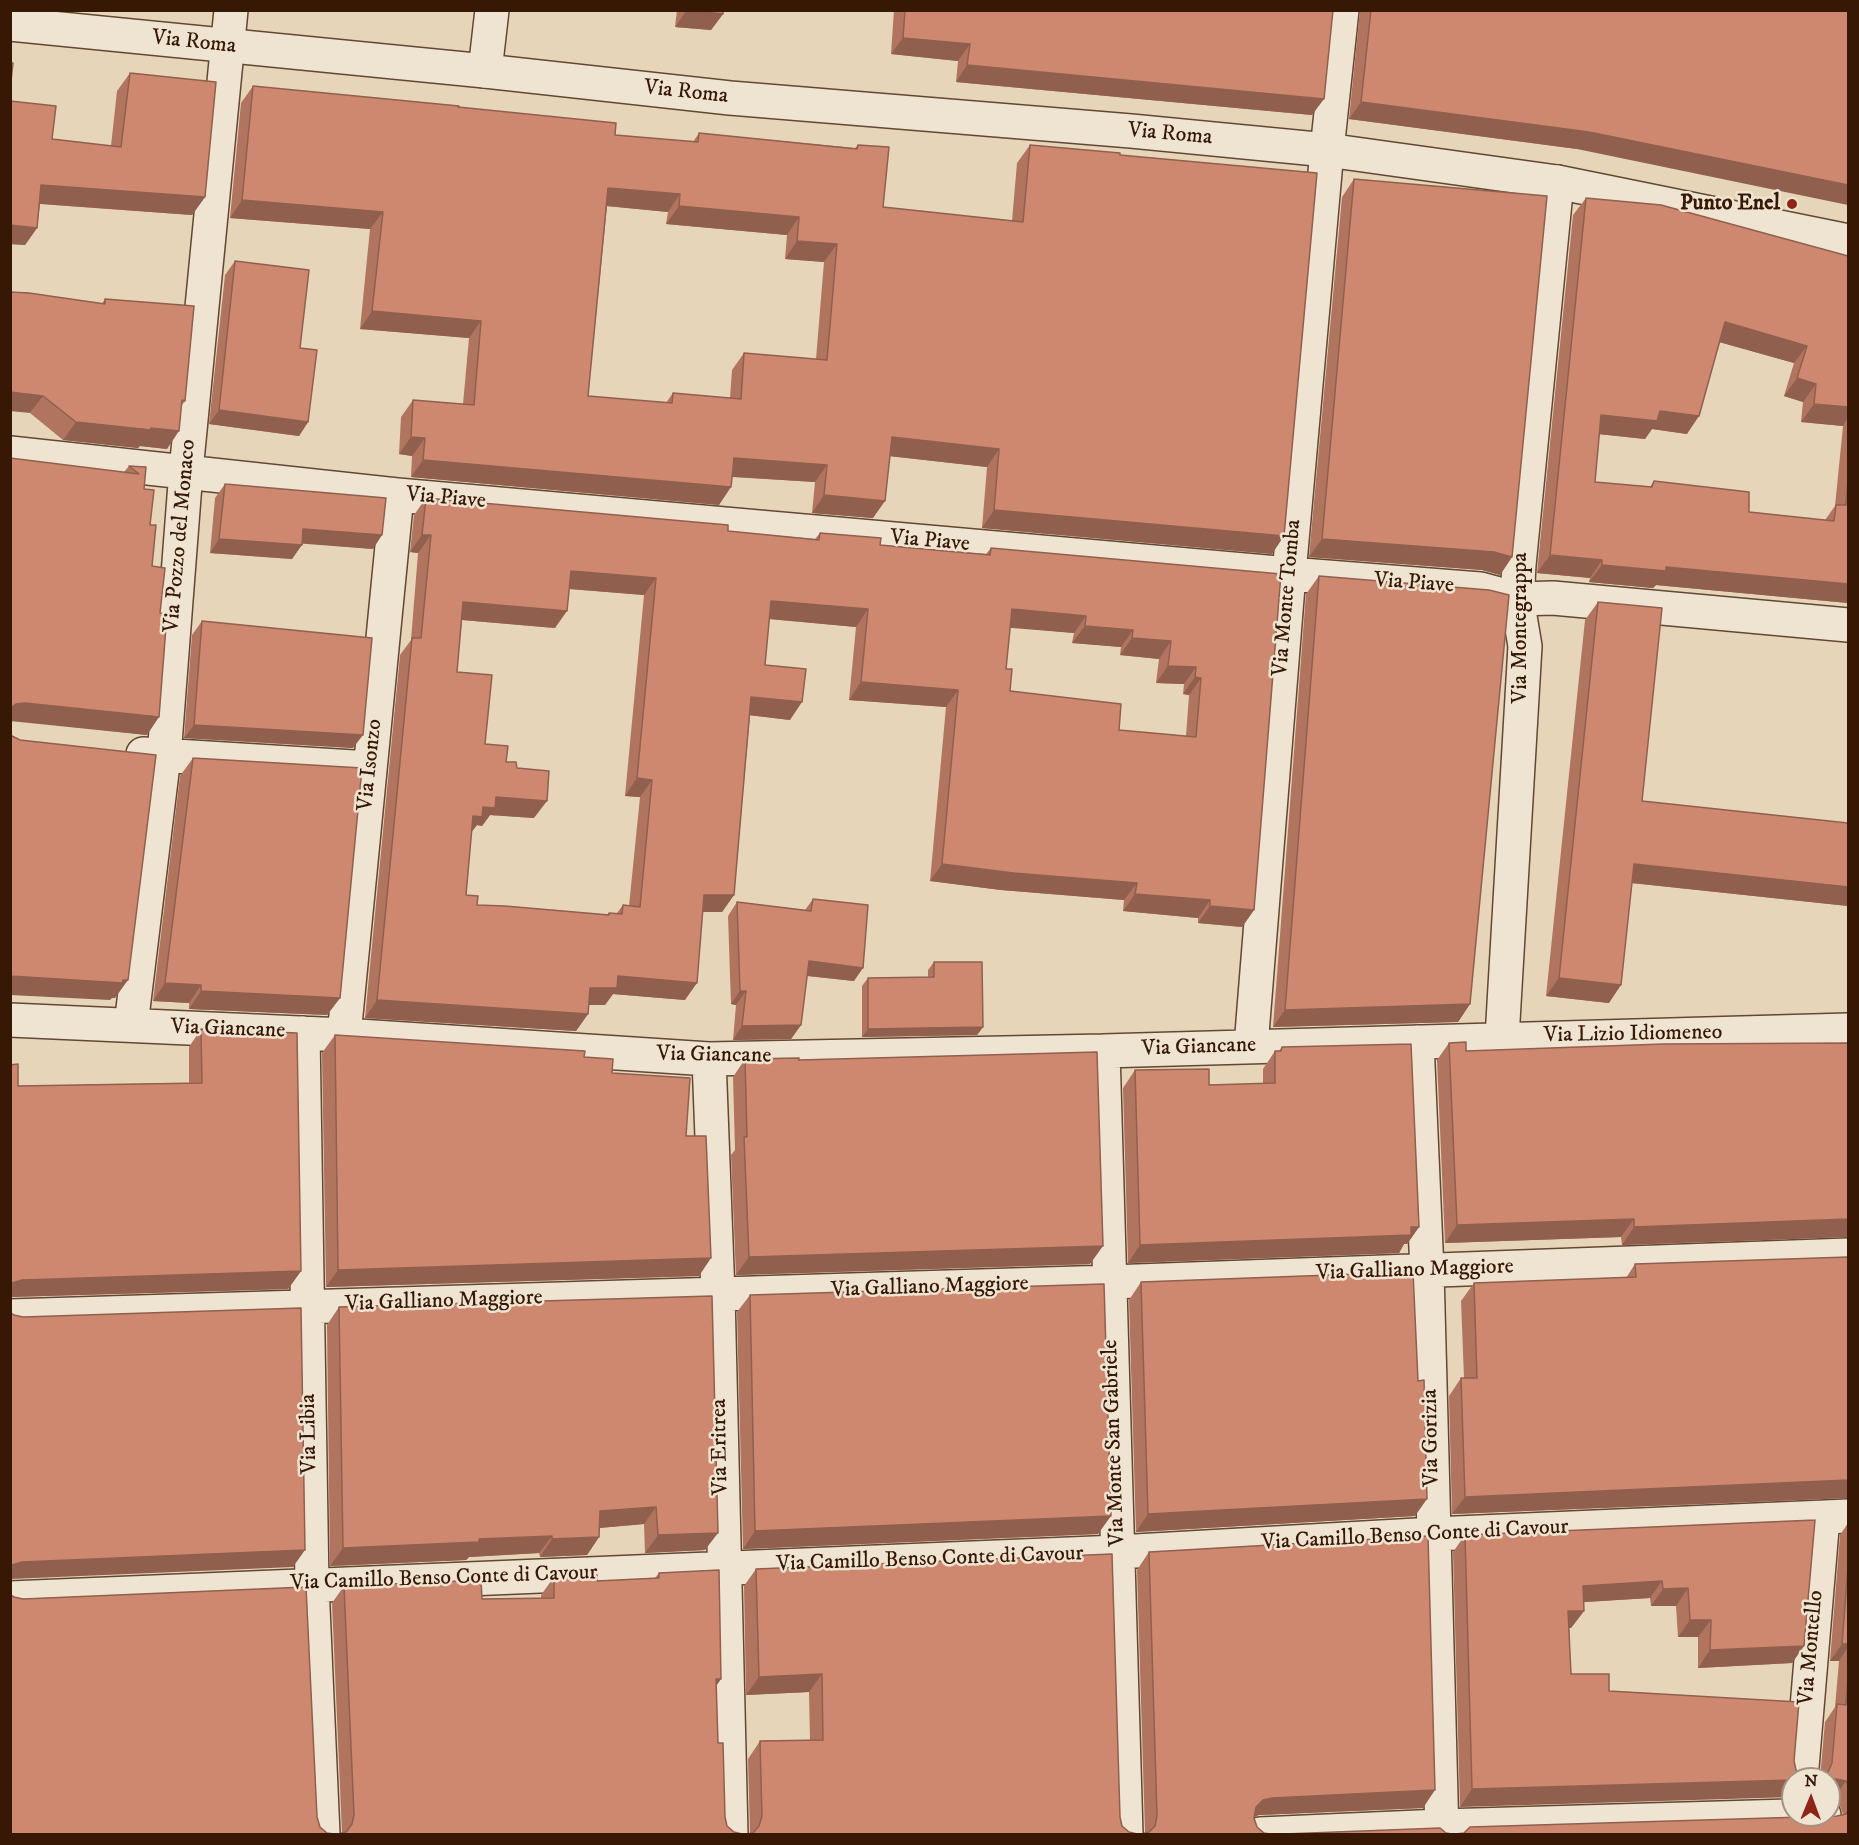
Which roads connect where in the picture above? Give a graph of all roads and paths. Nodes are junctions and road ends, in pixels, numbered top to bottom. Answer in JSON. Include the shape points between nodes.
{"nodes":[{"id":1,"x":231,"y":10,"type":"edge"},
{"id":2,"x":492,"y":10,"type":"edge"},
{"id":3,"x":1342,"y":10,"type":"edge"},
{"id":4,"x":10,"y":24,"type":"edge"},
{"id":5,"x":227,"y":46,"type":"junction"},
{"id":6,"x":485,"y":71,"type":"junction"},
{"id":7,"x":1327,"y":150,"type":"junction"},
{"id":8,"x":1557,"y":182,"type":"junction"},
{"id":9,"x":1848,"y":241,"type":"edge"},
{"id":10,"x":10,"y":453,"type":"edge"},
{"id":11,"x":186,"y":471,"type":"junction"},
{"id":12,"x":397,"y":495,"type":"junction"},
{"id":13,"x":1289,"y":574,"type":"junction"},
{"id":14,"x":1517,"y":599,"type":"junction"},
{"id":15,"x":1848,"y":626,"type":"edge"},
{"id":16,"x":117,"y":751,"type":"edge"},
{"id":17,"x":164,"y":756,"type":"junction"},
{"id":18,"x":370,"y":768,"type":"junction"},
{"id":19,"x":10,"y":1020,"type":"edge"},
{"id":20,"x":131,"y":1026,"type":"junction"},
{"id":21,"x":1848,"y":1030,"type":"edge"},
{"id":22,"x":303,"y":1033,"type":"junction"},
{"id":23,"x":344,"y":1035,"type":"junction"},
{"id":24,"x":1503,"y":1038,"type":"junction"},
{"id":25,"x":1417,"y":1042,"type":"junction"},
{"id":26,"x":1251,"y":1046,"type":"junction"},
{"id":27,"x":1104,"y":1051,"type":"junction"},
{"id":28,"x":709,"y":1059,"type":"junction"},
{"id":29,"x":1848,"y":1255,"type":"edge"},
{"id":30,"x":1427,"y":1271,"type":"junction"},
{"id":31,"x":1110,"y":1282,"type":"junction"},
{"id":32,"x":718,"y":1294,"type":"junction"},
{"id":33,"x":308,"y":1305,"type":"junction"},
{"id":34,"x":10,"y":1316,"type":"edge"},
{"id":35,"x":1836,"y":1517,"type":"edge"},
{"id":36,"x":1434,"y":1534,"type":"junction"},
{"id":37,"x":1118,"y":1552,"type":"junction"},
{"id":38,"x":724,"y":1568,"type":"junction"},
{"id":39,"x":312,"y":1585,"type":"junction"},
{"id":40,"x":10,"y":1598,"type":"edge"},
{"id":41,"x":1803,"y":1767,"type":"edge"},
{"id":42,"x":1781,"y":1820,"type":"edge"},
{"id":43,"x":1442,"y":1830,"type":"edge"},
{"id":44,"x":323,"y":1834,"type":"edge"},
{"id":45,"x":731,"y":1834,"type":"edge"},
{"id":46,"x":1126,"y":1834,"type":"edge"},
{"id":47,"x":1260,"y":1834,"type":"edge"}],
"edges":[{"from":1,"to":5,"type":"street","name":"Via Pozzo del Monaco"},
{"from":2,"to":6,"type":"street"},
{"from":3,"to":7,"type":"street","name":"Via Monte Tomba"},
{"from":4,"to":5,"type":"street","name":"Via Roma"},
{"from":5,"to":6,"type":"street","name":"Via Roma"},
{"from":5,"to":11,"type":"street","name":"Via Pozzo del Monaco"},
{"from":6,"to":7,"type":"street","name":"Via Roma","via":[[730,98]]},
{"from":7,"to":8,"type":"street","name":"Via Roma"},
{"from":7,"to":13,"type":"street","name":"Via Monte Tomba"},
{"from":8,"to":9,"type":"street","name":"Via Roma"},
{"from":8,"to":14,"type":"street","name":"Via Montegrappa"},
{"from":10,"to":11,"type":"street","name":"Via Piave"},
{"from":11,"to":12,"type":"street","name":"Via Piave"},
{"from":11,"to":17,"type":"street","name":"Via Pozzo del Monaco"},
{"from":12,"to":13,"type":"street","name":"Via Piave"},
{"from":12,"to":18,"type":"street","name":"Via Isonzo"},
{"from":13,"to":14,"type":"street","name":"Via Piave","via":[[1480,589]]},
{"from":13,"to":26,"type":"street","name":"Via Monte Tomba"},
{"from":14,"to":15,"type":"street","name":"Via Piave","via":[[1553,598]]},
{"from":14,"to":24,"type":"street","name":"Via Montegrappa","via":[[1525,646]]},
{"from":16,"to":17,"type":"street"},
{"from":17,"to":18,"type":"street"},
{"from":17,"to":20,"type":"street","name":"Via Pozzo del Monaco"},
{"from":18,"to":23,"type":"street","name":"Via Isonzo"},
{"from":19,"to":20,"type":"street","name":"Via Giancane"},
{"from":20,"to":22,"type":"street","name":"Via Giancane"},
{"from":21,"to":24,"type":"street","name":"Via Lizio Idiomeneo"},
{"from":22,"to":23,"type":"street","name":"Via Giancane"},
{"from":22,"to":33,"type":"street","name":"Via Libia"},
{"from":23,"to":28,"type":"street","name":"Via Giancane"},
{"from":24,"to":25,"type":"street","name":"Via Lizio Idiomeneo"},
{"from":25,"to":26,"type":"street","name":"Via Giancane"},
{"from":25,"to":30,"type":"street","name":"Via Gorizia"},
{"from":26,"to":27,"type":"street","name":"Via Giancane"},
{"from":27,"to":28,"type":"street","name":"Via Giancane"},
{"from":27,"to":31,"type":"street","name":"Via Monte San Gabriele"},
{"from":28,"to":32,"type":"street","name":"Via Eritrea"},
{"from":29,"to":30,"type":"street","name":"Via Galliano Maggiore"},
{"from":30,"to":31,"type":"street","name":"Via Galliano Maggiore"},
{"from":30,"to":36,"type":"street","name":"Via Gorizia"},
{"from":31,"to":32,"type":"street","name":"Via Galliano Maggiore"},
{"from":31,"to":37,"type":"street","name":"Via Monte San Gabriele"},
{"from":32,"to":33,"type":"street","name":"Via Galliano Maggiore"},
{"from":32,"to":38,"type":"street","name":"Via Eritrea"},
{"from":33,"to":34,"type":"street","name":"Via Galliano Maggiore"},
{"from":33,"to":39,"type":"street","name":"Via Libia"},
{"from":35,"to":36,"type":"street","name":"Via Camillo Benso Conte di Cavour"},
{"from":35,"to":41,"type":"street","name":"Via Montello"},
{"from":36,"to":37,"type":"street","name":"Via Camillo Benso Conte di Cavour"},
{"from":36,"to":43,"type":"street","name":"Via Gorizia"},
{"from":37,"to":38,"type":"street","name":"Via Camillo Benso Conte di Cavour"},
{"from":37,"to":46,"type":"street","name":"Via Monte San Gabriele"},
{"from":38,"to":39,"type":"street","name":"Via Camillo Benso Conte di Cavour"},
{"from":38,"to":45,"type":"street","name":"Via Eritrea"},
{"from":39,"to":40,"type":"street","name":"Via Camillo Benso Conte di Cavour"},
{"from":39,"to":44,"type":"street","name":"Via Libia"},
{"from":42,"to":43,"type":"street"},
{"from":43,"to":47,"type":"street"}]}
